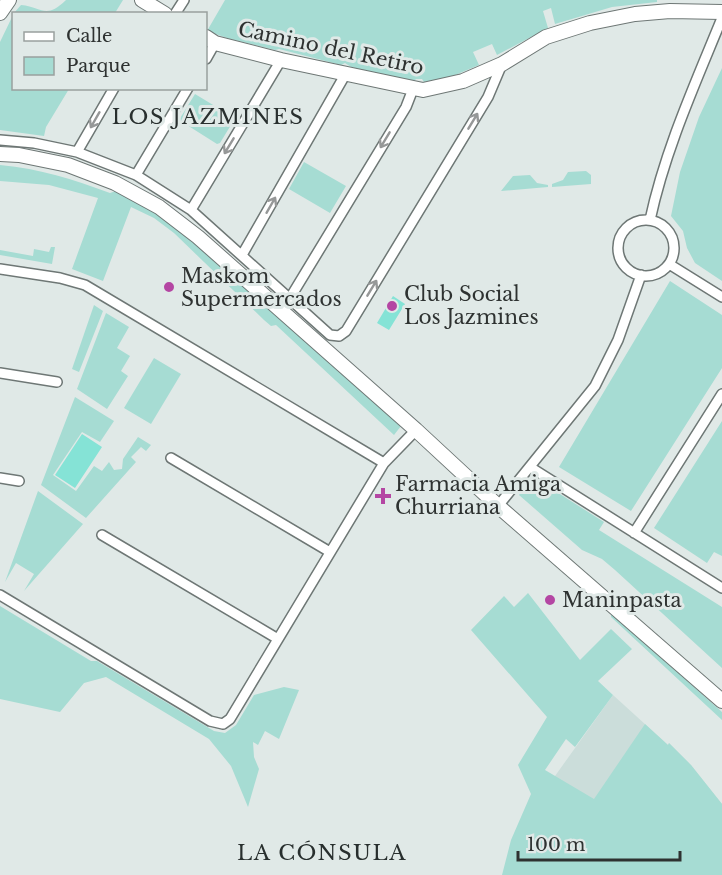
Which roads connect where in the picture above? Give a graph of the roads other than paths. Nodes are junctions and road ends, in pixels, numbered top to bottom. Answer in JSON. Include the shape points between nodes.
{"nodes":[{"id":1,"x":9,"y":0,"type":"edge"},
{"id":2,"x":142,"y":0,"type":"edge"},
{"id":3,"x":160,"y":12,"type":"edge"},
{"id":4,"x":722,"y":12,"type":"edge"},
{"id":5,"x":0,"y":13,"type":"edge"},
{"id":6,"x":722,"y":18,"type":"edge"},
{"id":7,"x":211,"y":40,"type":"edge"},
{"id":8,"x":207,"y":55,"type":"edge"},
{"id":9,"x":281,"y":60,"type":"junction"},
{"id":10,"x":502,"y":64,"type":"junction"},
{"id":11,"x":345,"y":75,"type":"junction"},
{"id":12,"x":413,"y":89,"type":"junction"},
{"id":13,"x":113,"y":90,"type":"edge"},
{"id":14,"x":187,"y":90,"type":"edge"},
{"id":15,"x":0,"y":140,"type":"edge"},
{"id":16,"x":77,"y":152,"type":"junction"},
{"id":17,"x":0,"y":154,"type":"edge"},
{"id":18,"x":136,"y":175,"type":"junction"},
{"id":19,"x":190,"y":210,"type":"junction"},
{"id":20,"x":650,"y":220,"type":"junction"},
{"id":21,"x":242,"y":255,"type":"junction"},
{"id":22,"x":669,"y":264,"type":"junction"},
{"id":23,"x":0,"y":268,"type":"edge"},
{"id":24,"x":641,"y":275,"type":"junction"},
{"id":25,"x":722,"y":297,"type":"edge"},
{"id":26,"x":290,"y":298,"type":"junction"},
{"id":27,"x":0,"y":374,"type":"edge"},
{"id":28,"x":57,"y":382,"type":"dead end"},
{"id":29,"x":722,"y":394,"type":"edge"},
{"id":30,"x":416,"y":430,"type":"junction"},
{"id":31,"x":171,"y":458,"type":"dead end"},
{"id":32,"x":384,"y":463,"type":"junction"},
{"id":33,"x":530,"y":467,"type":"junction"},
{"id":34,"x":0,"y":478,"type":"edge"},
{"id":35,"x":19,"y":481,"type":"dead end"},
{"id":36,"x":498,"y":506,"type":"junction"},
{"id":37,"x":634,"y":533,"type":"junction"},
{"id":38,"x":102,"y":535,"type":"dead end"},
{"id":39,"x":330,"y":552,"type":"junction"},
{"id":40,"x":722,"y":588,"type":"edge"},
{"id":41,"x":0,"y":595,"type":"edge"},
{"id":42,"x":278,"y":639,"type":"junction"},
{"id":43,"x":722,"y":701,"type":"edge"}],
"edges":[{"from":1,"to":5,"type":"main road"},
{"from":2,"to":3,"type":"main road"},
{"from":4,"to":10,"type":"main road","name":"Camino del Retiro","via":[[670,11],[590,22],[546,37]]},
{"from":6,"to":20,"type":"street","via":[[681,117]]},
{"from":7,"to":8,"type":"street"},
{"from":7,"to":9,"type":"main road","name":"Camino del Retiro"},
{"from":9,"to":11,"type":"main road","name":"Camino del Retiro"},
{"from":9,"to":19,"type":"street","one_way":true},
{"from":10,"to":12,"type":"main road","name":"Camino del Retiro","via":[[463,81]]},
{"from":26,"to":10,"type":"street","one_way":true,"via":[[330,335],[339,336],[346,331],[488,97]]},
{"from":11,"to":12,"type":"main road","name":"Camino del Retiro"},
{"from":21,"to":11,"type":"street","one_way":true},
{"from":12,"to":26,"type":"street","one_way":true,"via":[[406,107]]},
{"from":13,"to":16,"type":"street","one_way":true},
{"from":14,"to":18,"type":"street"},
{"from":15,"to":16,"type":"street"},
{"from":16,"to":18,"type":"street"},
{"from":17,"to":30,"type":"main road","via":[[68,165],[115,183],[159,207]]},
{"from":18,"to":19,"type":"street"},
{"from":19,"to":21,"type":"street"},
{"from":20,"to":22,"type":"street","via":[[667,229],[672,237]]},
{"from":20,"to":24,"type":"street","via":[[632,224],[619,238],[619,258],[624,266]]},
{"from":21,"to":26,"type":"street"},
{"from":22,"to":24,"type":"street","via":[[657,274]]},
{"from":22,"to":25,"type":"street"},
{"from":23,"to":32,"type":"street","via":[[85,285]]},
{"from":24,"to":33,"type":"street","via":[[618,340],[595,386]]},
{"from":27,"to":28,"type":"street"},
{"from":29,"to":37,"type":"street"},
{"from":30,"to":32,"type":"street"},
{"from":30,"to":36,"type":"main road"},
{"from":31,"to":39,"type":"street"},
{"from":32,"to":39,"type":"street"},
{"from":33,"to":36,"type":"street"},
{"from":33,"to":37,"type":"street"},
{"from":34,"to":35,"type":"street"},
{"from":36,"to":43,"type":"main road"},
{"from":37,"to":40,"type":"street"},
{"from":38,"to":42,"type":"street"},
{"from":39,"to":42,"type":"street"},
{"from":41,"to":42,"type":"street","via":[[210,721],[223,724],[230,719]]}]}
